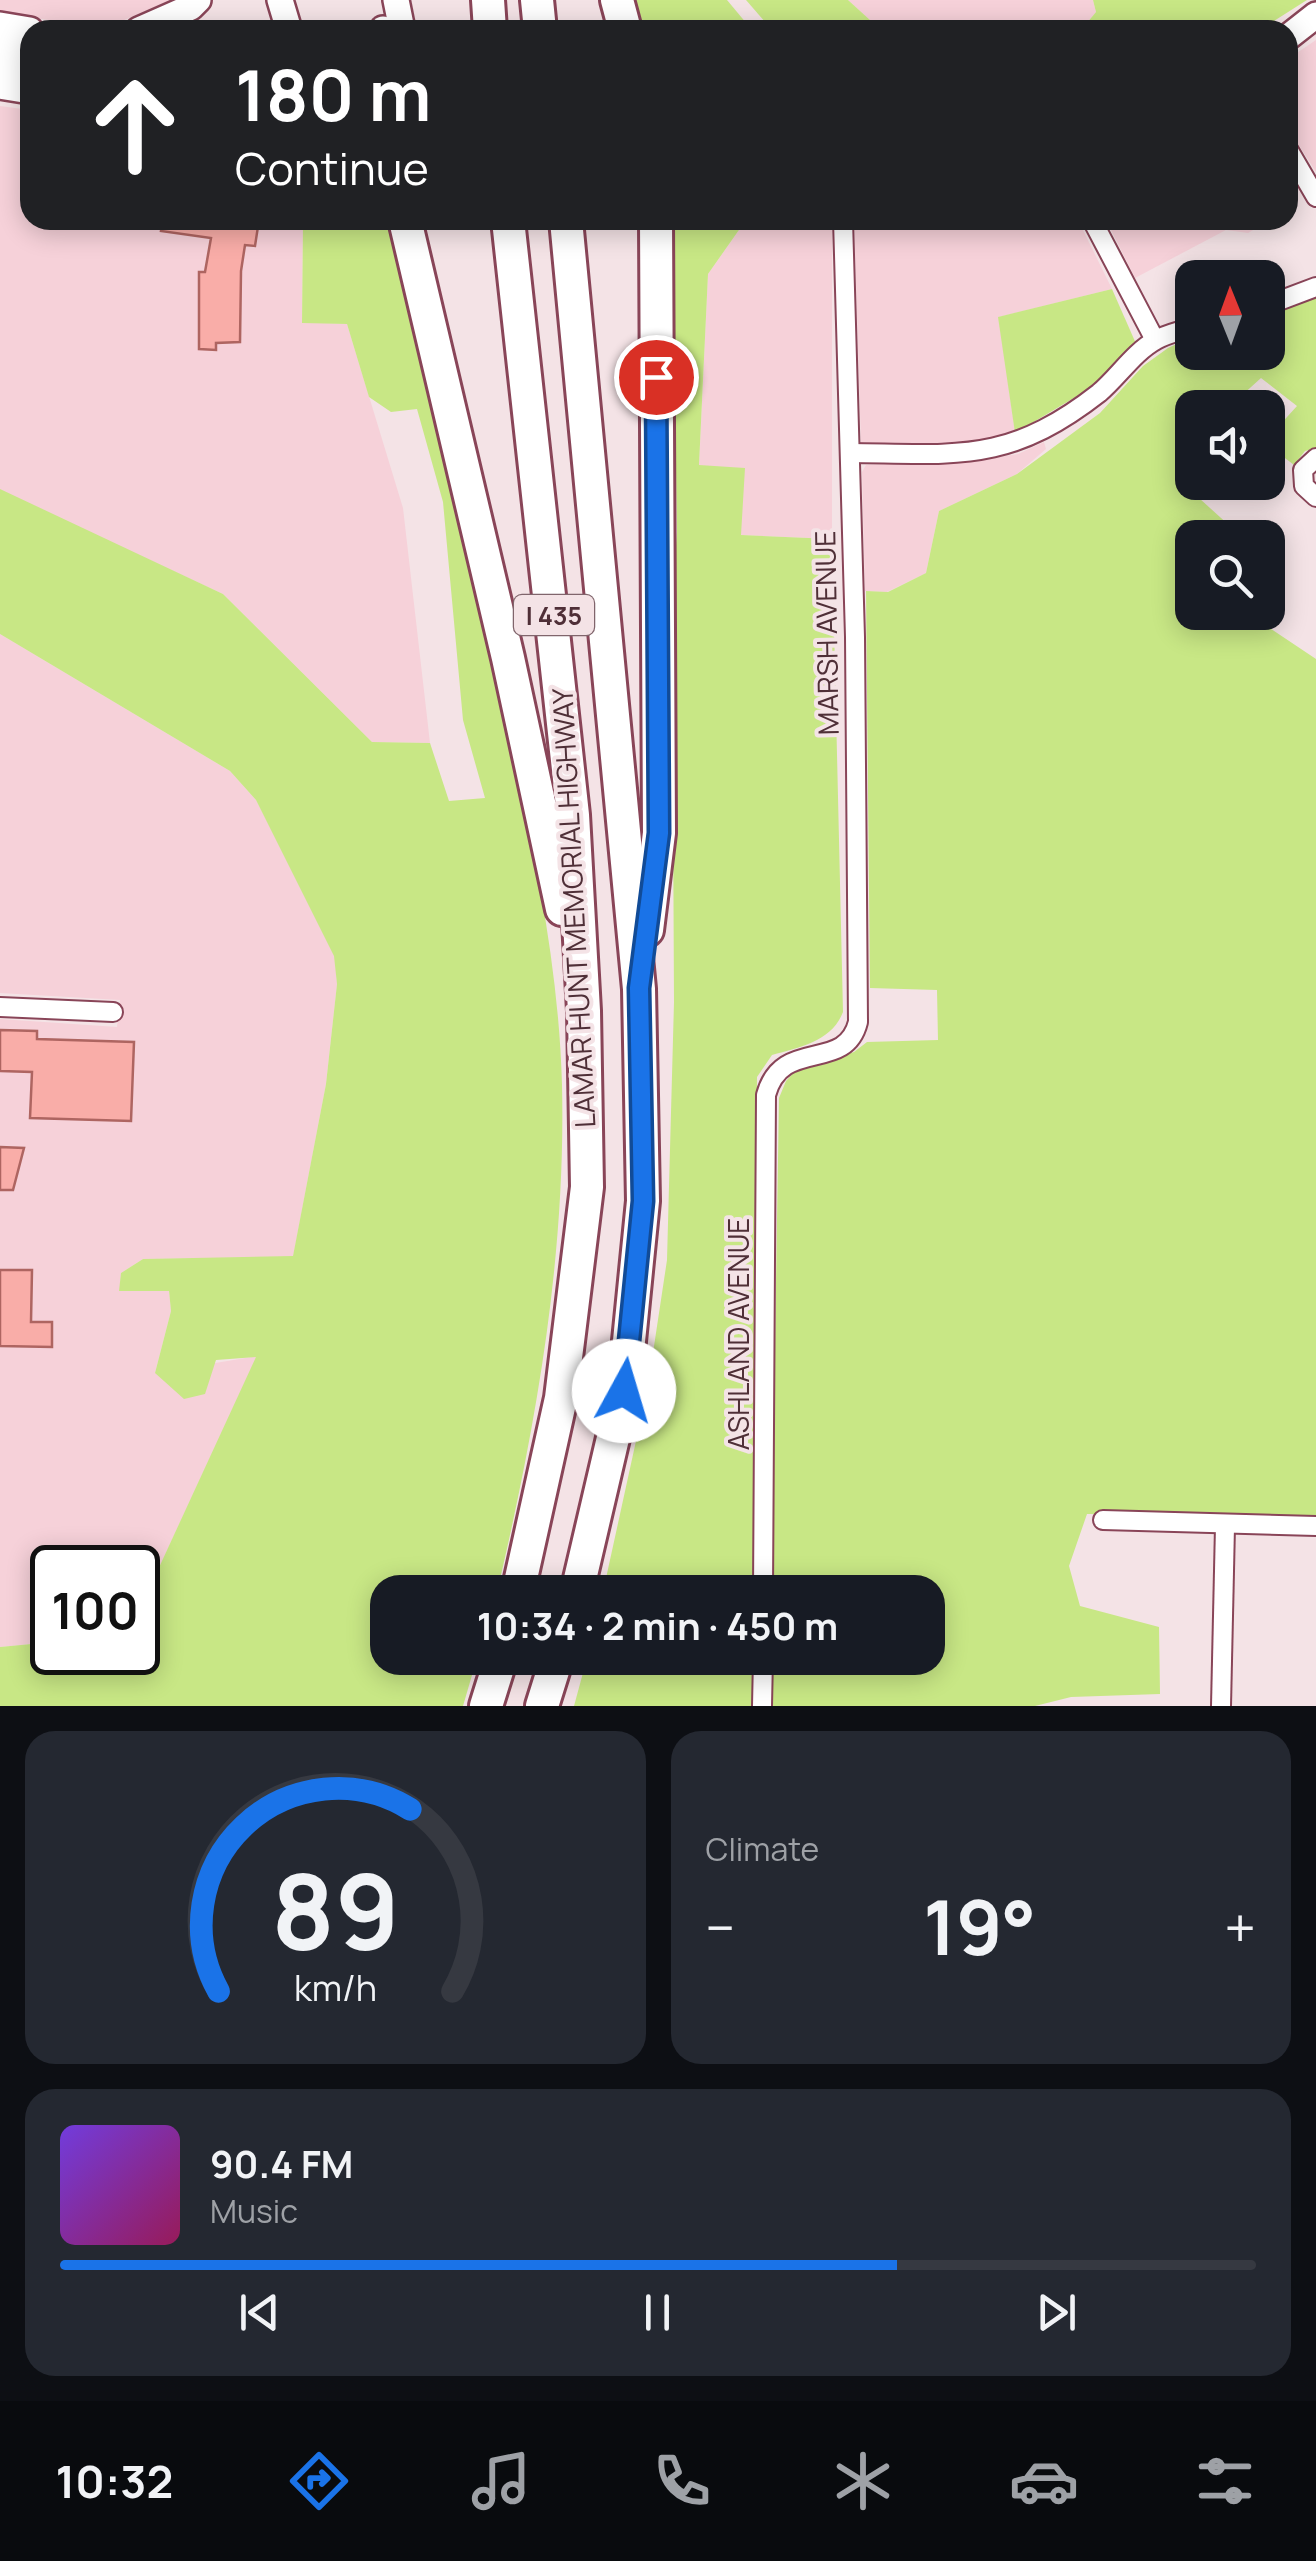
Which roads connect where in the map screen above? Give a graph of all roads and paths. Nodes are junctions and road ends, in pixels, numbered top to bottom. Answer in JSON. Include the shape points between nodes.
{"nodes":[{"id":1,"x":198,"y":0,"type":"edge"},
{"id":2,"x":162,"y":20,"type":"edge"},
{"id":3,"x":1298,"y":166,"type":"edge"},
{"id":4,"x":1316,"y":197,"type":"edge"},
{"id":5,"x":407,"y":230,"type":"edge"},
{"id":6,"x":509,"y":230,"type":"edge"},
{"id":7,"x":567,"y":230,"type":"edge"},
{"id":8,"x":656,"y":230,"type":"edge"},
{"id":9,"x":843,"y":230,"type":"edge"},
{"id":10,"x":1097,"y":230,"type":"edge"},
{"id":11,"x":1316,"y":286,"type":"edge"},
{"id":12,"x":1285,"y":298,"type":"edge"},
{"id":13,"x":1175,"y":333,"type":"edge"},
{"id":14,"x":1155,"y":340,"type":"junction"},
{"id":15,"x":850,"y":454,"type":"junction"},
{"id":16,"x":1316,"y":458,"type":"edge"},
{"id":17,"x":1310,"y":491,"type":"edge"},
{"id":18,"x":639,"y":988,"type":"junction"},
{"id":19,"x":0,"y":1008,"type":"edge"},
{"id":20,"x":113,"y":1012,"type":"dead end"},
{"id":21,"x":584,"y":1012,"type":"junction"},
{"id":22,"x":771,"y":1076,"type":"joint"},
{"id":23,"x":1103,"y":1520,"type":"dead end"},
{"id":24,"x":1225,"y":1526,"type":"junction"},
{"id":25,"x":1316,"y":1526,"type":"edge"},
{"id":26,"x":522,"y":1575,"type":"edge"},
{"id":27,"x":582,"y":1575,"type":"edge"},
{"id":28,"x":764,"y":1575,"type":"edge"},
{"id":29,"x":496,"y":1675,"type":"edge"},
{"id":30,"x":552,"y":1675,"type":"edge"},
{"id":31,"x":763,"y":1675,"type":"edge"},
{"id":32,"x":486,"y":1706,"type":"edge"},
{"id":33,"x":542,"y":1706,"type":"edge"},
{"id":34,"x":762,"y":1706,"type":"edge"},
{"id":35,"x":1220,"y":1706,"type":"edge"}],
"edges":[{"from":1,"to":2,"type":"main road"},
{"from":3,"to":4,"type":"street"},
{"from":5,"to":21,"type":"highway"},
{"from":6,"to":21,"type":"highway","name":"LAMAR HUNT MEMORIAL HIGHWAY","number":"I 435","via":[[559,659]]},
{"from":7,"to":18,"type":"highway","name":"LAMAR HUNT MEMORIAL HIGHWAY","number":"I 435"},
{"from":8,"to":18,"type":"highway","via":[[659,833]]},
{"from":9,"to":15,"type":"street","name":"MARSH AVENUE"},
{"from":10,"to":14,"type":"street"},
{"from":11,"to":12,"type":"street"},
{"from":13,"to":14,"type":"street"},
{"from":14,"to":15,"type":"street","via":[[1051,428],[1011,445],[962,454]]},
{"from":15,"to":22,"type":"street","name":"MARSH AVENUE","via":[[858,1022],[849,1042],[780,1066]]},
{"from":16,"to":17,"type":"street","via":[[1304,470]]},
{"from":18,"to":27,"type":"highway","name":"LAMAR HUNT MEMORIAL HIGHWAY","number":"I 435","via":[[641,1220],[624,1391]]},
{"from":19,"to":20,"type":"street"},
{"from":21,"to":26,"type":"highway","name":"LAMAR HUNT MEMORIAL HIGHWAY","number":"I 435","via":[[587,1187],[561,1398]]},
{"from":22,"to":28,"type":"street","name":"ASHLAND AVENUE"},
{"from":23,"to":24,"type":"street"},
{"from":24,"to":25,"type":"street"},
{"from":24,"to":35,"type":"street"},
{"from":29,"to":32,"type":"highway"},
{"from":30,"to":33,"type":"highway"},
{"from":31,"to":34,"type":"street"}]}
